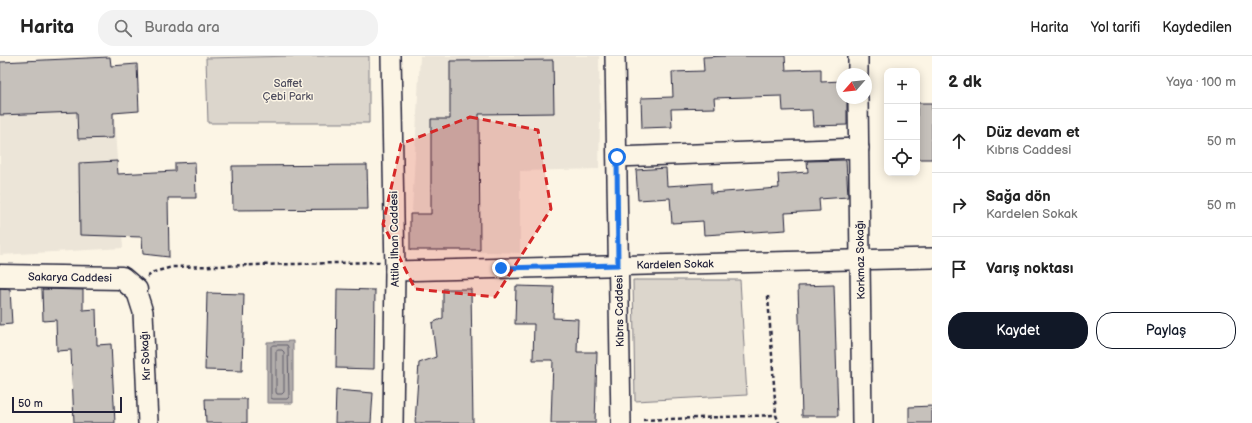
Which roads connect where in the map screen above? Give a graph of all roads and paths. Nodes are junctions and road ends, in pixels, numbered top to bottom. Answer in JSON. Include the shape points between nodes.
{"nodes":[{"id":1,"x":391,"y":56,"type":"edge"},
{"id":2,"x":615,"y":56,"type":"edge"},
{"id":3,"x":858,"y":56,"type":"edge"},
{"id":4,"x":858,"y":68,"type":"edge"},
{"id":5,"x":858,"y":104,"type":"edge"},
{"id":6,"x":859,"y":148,"type":"junction"},
{"id":7,"x":617,"y":157,"type":"junction"},
{"id":8,"x":932,"y":258,"type":"edge"},
{"id":9,"x":861,"y":260,"type":"junction"},
{"id":10,"x":618,"y":265,"type":"junction"},
{"id":11,"x":395,"y":266,"type":"junction"},
{"id":12,"x":0,"y":276,"type":"edge"},
{"id":13,"x":135,"y":289,"type":"junction"},
{"id":14,"x":768,"y":296,"type":"dead end"},
{"id":15,"x":776,"y":415,"type":"junction"},
{"id":16,"x":642,"y":420,"type":"dead end"},
{"id":17,"x":148,"y":423,"type":"edge"},
{"id":18,"x":393,"y":423,"type":"edge"},
{"id":19,"x":621,"y":423,"type":"edge"},
{"id":20,"x":779,"y":423,"type":"edge"},
{"id":21,"x":862,"y":423,"type":"edge"}],
"edges":[{"from":1,"to":11,"type":"street","name":"Attila İlhan Caddesi"},
{"from":2,"to":7,"type":"street","name":"Kıbrıs Caddesi"},
{"from":3,"to":4,"type":"street"},
{"from":5,"to":6,"type":"street","name":"Korkmaz Sokağı"},
{"from":6,"to":7,"type":"street"},
{"from":6,"to":9,"type":"street","name":"Korkmaz Sokağı"},
{"from":7,"to":10,"type":"street","name":"Kıbrıs Caddesi"},
{"from":8,"to":9,"type":"street","name":"Kardelen Sokak"},
{"from":9,"to":10,"type":"street","name":"Kardelen Sokak"},
{"from":9,"to":21,"type":"street","name":"Korkmaz Sokağı"},
{"from":10,"to":11,"type":"street","name":"Kardelen Sokak"},
{"from":10,"to":19,"type":"street","name":"Kıbrıs Caddesi"},
{"from":11,"to":13,"type":"path","via":[[172,267],[154,272]]},
{"from":11,"to":18,"type":"street","name":"Attila İlhan Caddesi"},
{"from":12,"to":13,"type":"main road","name":"Sakarya Caddesi","via":[[122,278]]},
{"from":13,"to":17,"type":"street","name":"Kır Sokağı","via":[[143,312]]},
{"from":14,"to":15,"type":"path"},
{"from":15,"to":16,"type":"path"},
{"from":15,"to":20,"type":"path"}]}
